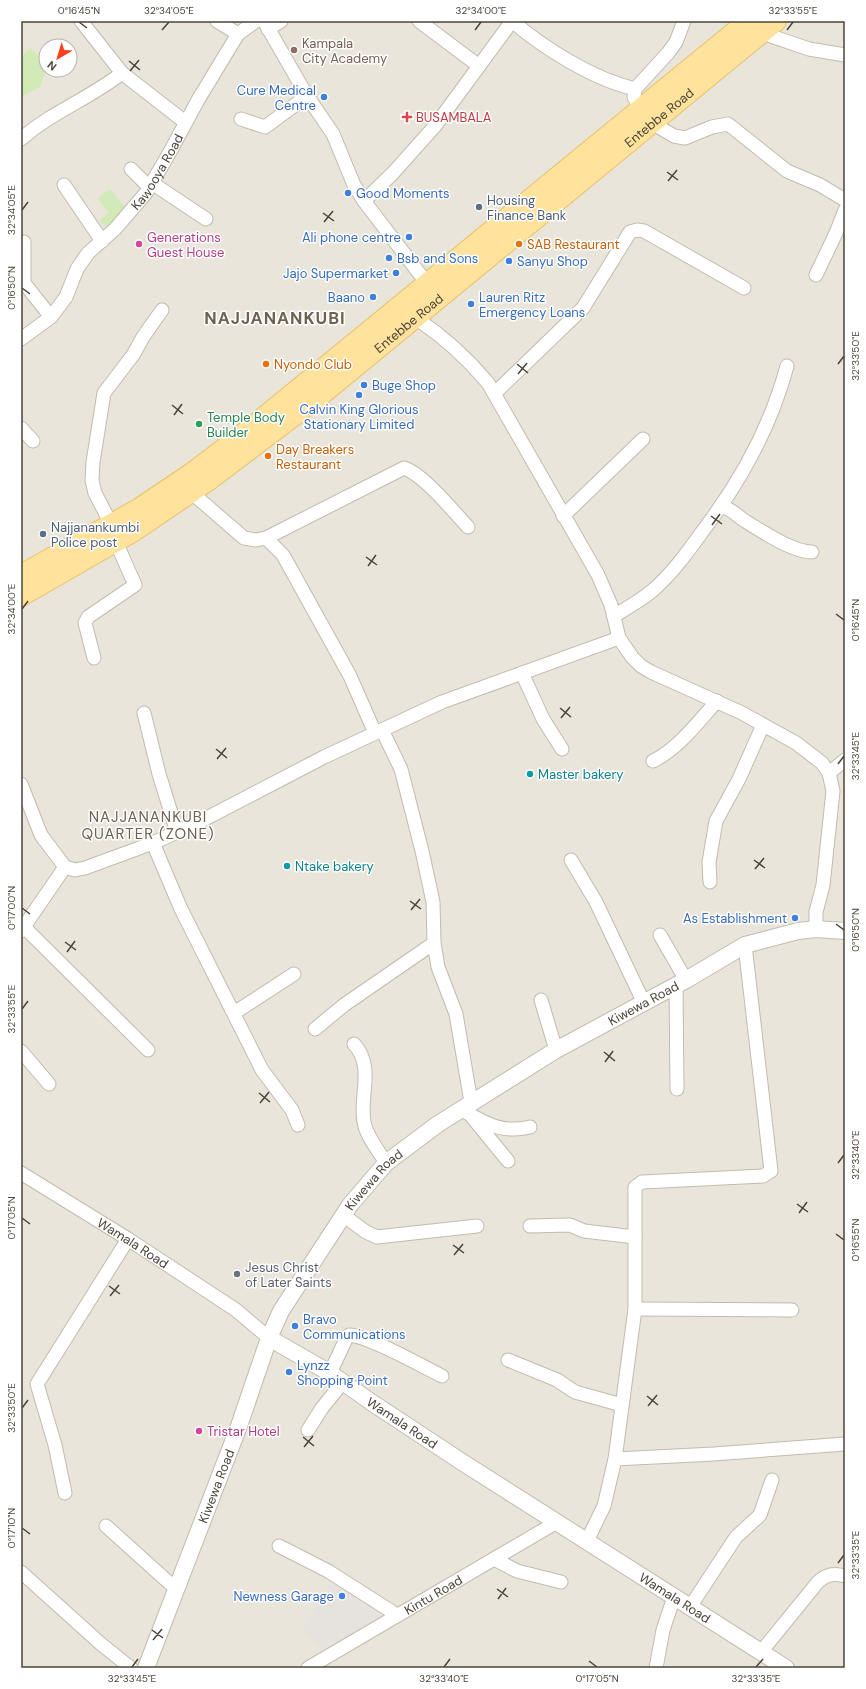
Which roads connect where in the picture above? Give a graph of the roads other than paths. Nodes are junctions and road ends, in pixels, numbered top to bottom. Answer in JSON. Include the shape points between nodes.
{"nodes":[{"id":1,"x":81,"y":21,"type":"edge"},
{"id":2,"x":217,"y":21,"type":"edge"},
{"id":3,"x":256,"y":21,"type":"edge"},
{"id":4,"x":281,"y":21,"type":"edge"},
{"id":5,"x":419,"y":21,"type":"edge"},
{"id":6,"x":684,"y":21,"type":"edge"},
{"id":7,"x":266,"y":25,"type":"edge"},
{"id":8,"x":762,"y":25,"type":"edge"},
{"id":9,"x":238,"y":34,"type":"junction"},
{"id":10,"x":845,"y":55,"type":"edge"},
{"id":11,"x":479,"y":66,"type":"junction"},
{"id":12,"x":122,"y":73,"type":"junction"},
{"id":13,"x":639,"y":85,"type":"junction"},
{"id":14,"x":307,"y":96,"type":"junction"},
{"id":15,"x":646,"y":116,"type":"junction"},
{"id":16,"x":241,"y":119,"type":"dead end"},
{"id":17,"x":185,"y":122,"type":"junction"},
{"id":18,"x":21,"y":139,"type":"edge"},
{"id":19,"x":131,"y":169,"type":"dead end"},
{"id":20,"x":64,"y":185,"type":"dead end"},
{"id":21,"x":151,"y":185,"type":"junction"},
{"id":22,"x":845,"y":200,"type":"edge"},
{"id":23,"x":364,"y":202,"type":"junction"},
{"id":24,"x":845,"y":210,"type":"edge"},
{"id":25,"x":206,"y":219,"type":"dead end"},
{"id":26,"x":102,"y":241,"type":"junction"},
{"id":27,"x":24,"y":242,"type":"dead end"},
{"id":28,"x":816,"y":275,"type":"dead end"},
{"id":29,"x":744,"y":288,"type":"dead end"},
{"id":30,"x":432,"y":290,"type":"junction"},
{"id":31,"x":397,"y":307,"type":"junction"},
{"id":32,"x":162,"y":310,"type":"dead end"},
{"id":33,"x":51,"y":317,"type":"junction"},
{"id":34,"x":410,"y":322,"type":"junction"},
{"id":35,"x":21,"y":339,"type":"edge"},
{"id":36,"x":787,"y":366,"type":"dead end"},
{"id":37,"x":494,"y":393,"type":"junction"},
{"id":38,"x":21,"y":428,"type":"edge"},
{"id":39,"x":642,"y":439,"type":"dead end"},
{"id":40,"x":33,"y":440,"type":"dead end"},
{"id":41,"x":192,"y":493,"type":"junction"},
{"id":42,"x":721,"y":506,"type":"junction"},
{"id":43,"x":563,"y":516,"type":"junction"},
{"id":44,"x":468,"y":527,"type":"dead end"},
{"id":45,"x":113,"y":533,"type":"junction"},
{"id":46,"x":266,"y":538,"type":"junction"},
{"id":47,"x":812,"y":552,"type":"dead end"},
{"id":48,"x":21,"y":575,"type":"edge"},
{"id":49,"x":21,"y":596,"type":"edge"},
{"id":50,"x":614,"y":616,"type":"junction"},
{"id":51,"x":619,"y":638,"type":"junction"},
{"id":52,"x":94,"y":658,"type":"dead end"},
{"id":53,"x":522,"y":673,"type":"junction"},
{"id":54,"x":717,"y":702,"type":"junction"},
{"id":55,"x":144,"y":713,"type":"dead end"},
{"id":56,"x":763,"y":725,"type":"junction"},
{"id":57,"x":379,"y":732,"type":"junction"},
{"id":58,"x":562,"y":749,"type":"dead end"},
{"id":59,"x":845,"y":760,"type":"edge"},
{"id":60,"x":652,"y":761,"type":"dead end"},
{"id":61,"x":829,"y":773,"type":"junction"},
{"id":62,"x":21,"y":784,"type":"edge"},
{"id":63,"x":177,"y":832,"type":"junction"},
{"id":64,"x":153,"y":843,"type":"junction"},
{"id":65,"x":570,"y":860,"type":"dead end"},
{"id":66,"x":65,"y":867,"type":"junction"},
{"id":67,"x":710,"y":882,"type":"dead end"},
{"id":68,"x":22,"y":929,"type":"edge"},
{"id":69,"x":816,"y":929,"type":"junction"},
{"id":70,"x":845,"y":931,"type":"edge"},
{"id":71,"x":660,"y":935,"type":"dead end"},
{"id":72,"x":434,"y":943,"type":"junction"},
{"id":73,"x":745,"y":945,"type":"junction"},
{"id":74,"x":294,"y":974,"type":"dead end"},
{"id":75,"x":681,"y":982,"type":"junction"},
{"id":76,"x":541,"y":1000,"type":"dead end"},
{"id":77,"x":643,"y":1001,"type":"junction"},
{"id":78,"x":234,"y":1013,"type":"junction"},
{"id":79,"x":315,"y":1029,"type":"dead end"},
{"id":80,"x":354,"y":1044,"type":"dead end"},
{"id":81,"x":148,"y":1050,"type":"dead end"},
{"id":82,"x":556,"y":1050,"type":"junction"},
{"id":83,"x":21,"y":1051,"type":"edge"},
{"id":84,"x":49,"y":1084,"type":"dead end"},
{"id":85,"x":677,"y":1089,"type":"dead end"},
{"id":86,"x":467,"y":1109,"type":"junction"},
{"id":87,"x":298,"y":1125,"type":"dead end"},
{"id":88,"x":530,"y":1127,"type":"dead end"},
{"id":89,"x":508,"y":1161,"type":"dead end"},
{"id":90,"x":386,"y":1163,"type":"junction"},
{"id":91,"x":21,"y":1173,"type":"edge"},
{"id":92,"x":343,"y":1215,"type":"junction"},
{"id":93,"x":477,"y":1226,"type":"dead end"},
{"id":94,"x":530,"y":1226,"type":"dead end"},
{"id":95,"x":635,"y":1237,"type":"junction"},
{"id":96,"x":128,"y":1239,"type":"junction"},
{"id":97,"x":635,"y":1309,"type":"junction"},
{"id":98,"x":792,"y":1310,"type":"dead end"},
{"id":99,"x":269,"y":1338,"type":"junction"},
{"id":100,"x":508,"y":1360,"type":"dead end"},
{"id":101,"x":330,"y":1373,"type":"junction"},
{"id":102,"x":442,"y":1376,"type":"dead end"},
{"id":103,"x":343,"y":1382,"type":"junction"},
{"id":104,"x":622,"y":1405,"type":"junction"},
{"id":105,"x":308,"y":1430,"type":"dead end"},
{"id":106,"x":845,"y":1444,"type":"edge"},
{"id":107,"x":615,"y":1459,"type":"junction"},
{"id":108,"x":772,"y":1480,"type":"dead end"},
{"id":109,"x":65,"y":1493,"type":"dead end"},
{"id":110,"x":558,"y":1522,"type":"junction"},
{"id":111,"x":106,"y":1526,"type":"dead end"},
{"id":112,"x":587,"y":1541,"type":"junction"},
{"id":113,"x":279,"y":1546,"type":"dead end"},
{"id":114,"x":494,"y":1559,"type":"junction"},
{"id":115,"x":21,"y":1572,"type":"edge"},
{"id":116,"x":845,"y":1576,"type":"edge"},
{"id":117,"x":560,"y":1582,"type":"dead end"},
{"id":118,"x":176,"y":1588,"type":"junction"},
{"id":119,"x":674,"y":1597,"type":"junction"},
{"id":120,"x":690,"y":1608,"type":"junction"},
{"id":121,"x":397,"y":1615,"type":"junction"},
{"id":122,"x":761,"y":1652,"type":"junction"},
{"id":123,"x":131,"y":1668,"type":"edge"},
{"id":124,"x":146,"y":1668,"type":"edge"},
{"id":125,"x":308,"y":1668,"type":"edge"},
{"id":126,"x":656,"y":1668,"type":"edge"},
{"id":127,"x":786,"y":1668,"type":"edge"}],
"edges":[{"from":1,"to":12,"type":"street"},
{"from":2,"to":9,"type":"street"},
{"from":3,"to":9,"type":"street","name":"Kawooya Road"},
{"from":4,"to":7,"type":"street"},
{"from":5,"to":11,"type":"street"},
{"from":6,"to":13,"type":"street","via":[[676,42]]},
{"from":7,"to":14,"type":"street"},
{"from":8,"to":10,"type":"street","via":[[809,48]]},
{"from":8,"to":15,"type":"main road","name":"Entebbe Road"},
{"from":9,"to":17,"type":"street","name":"Kawooya Road"},
{"from":11,"to":13,"type":"street","via":[[512,21],[534,39],[599,77],[616,84]]},
{"from":11,"to":23,"type":"street","via":[[435,126]]},
{"from":12,"to":17,"type":"street"},
{"from":12,"to":18,"type":"street","via":[[95,93],[39,124]]},
{"from":13,"to":15,"type":"street","via":[[634,97]]},
{"from":14,"to":16,"type":"street","via":[[265,127]]},
{"from":14,"to":23,"type":"street","via":[[333,134],[354,185]]},
{"from":15,"to":22,"type":"street","via":[[674,136],[684,138],[728,124],[787,171],[820,185]]},
{"from":15,"to":30,"type":"main road","name":"Entebbe Road"},
{"from":17,"to":21,"type":"street","name":"Kawooya Road"},
{"from":19,"to":21,"type":"street"},
{"from":20,"to":26,"type":"street"},
{"from":21,"to":25,"type":"street"},
{"from":21,"to":26,"type":"street","name":"Kawooya Road","via":[[136,207]]},
{"from":23,"to":30,"type":"street"},
{"from":24,"to":28,"type":"street"},
{"from":26,"to":33,"type":"street","name":"Kawooya Road","via":[[88,253],[77,269],[66,297]]},
{"from":27,"to":33,"type":"street","via":[[24,283]]},
{"from":29,"to":37,"type":"street","via":[[644,231],[630,232],[583,308]]},
{"from":30,"to":31,"type":"main road","name":"Entebbe Road"},
{"from":30,"to":34,"type":"main road","name":"Entebbe Road"},
{"from":31,"to":34,"type":"street"},
{"from":31,"to":45,"type":"main road","name":"Entebbe Road","via":[[303,387],[192,473],[140,508]]},
{"from":32,"to":45,"type":"street","via":[[104,394],[92,480]]},
{"from":33,"to":35,"type":"street","name":"Kawooya Road"},
{"from":34,"to":37,"type":"street","via":[[417,319],[451,345],[478,370]]},
{"from":34,"to":41,"type":"main road","name":"Entebbe Road","via":[[316,399]]},
{"from":36,"to":42,"type":"street","via":[[778,398],[751,458]]},
{"from":37,"to":43,"type":"street"},
{"from":38,"to":40,"type":"street"},
{"from":39,"to":43,"type":"street"},
{"from":41,"to":45,"type":"main road","name":"Entebbe Road"},
{"from":41,"to":46,"type":"street","via":[[244,538]]},
{"from":42,"to":47,"type":"street","via":[[730,508],[743,520],[786,544],[803,552]]},
{"from":42,"to":50,"type":"street","via":[[691,549],[666,578],[647,595]]},
{"from":43,"to":50,"type":"street","via":[[602,585]]},
{"from":44,"to":46,"type":"street","via":[[424,481],[411,470],[404,468]]},
{"from":45,"to":48,"type":"main road","name":"Entebbe Road"},
{"from":45,"to":49,"type":"main road","name":"Entebbe Road"},
{"from":45,"to":52,"type":"street","via":[[135,585],[88,617],[85,623]]},
{"from":46,"to":57,"type":"street","via":[[284,555]]},
{"from":50,"to":51,"type":"street"},
{"from":51,"to":53,"type":"street"},
{"from":51,"to":54,"type":"street","via":[[632,657],[651,672]]},
{"from":53,"to":57,"type":"street","via":[[442,702]]},
{"from":53,"to":58,"type":"street","via":[[543,719]]},
{"from":54,"to":56,"type":"street"},
{"from":54,"to":60,"type":"street","via":[[679,742]]},
{"from":55,"to":63,"type":"street"},
{"from":56,"to":61,"type":"street","via":[[811,754]]},
{"from":56,"to":67,"type":"street","via":[[739,779],[716,821],[709,862]]},
{"from":57,"to":63,"type":"street"},
{"from":57,"to":72,"type":"street","via":[[401,769],[433,902]]},
{"from":59,"to":61,"type":"street"},
{"from":61,"to":69,"type":"street","via":[[833,791],[823,885],[816,912]]},
{"from":62,"to":66,"type":"street","via":[[41,835]]},
{"from":63,"to":64,"type":"street"},
{"from":64,"to":66,"type":"street","via":[[85,868],[75,870]]},
{"from":64,"to":78,"type":"street","via":[[181,909]]},
{"from":65,"to":77,"type":"street","via":[[596,902]]},
{"from":66,"to":68,"type":"street"},
{"from":68,"to":81,"type":"street"},
{"from":69,"to":70,"type":"street","name":"Kiwewa Road"},
{"from":69,"to":73,"type":"street","name":"Kiwewa Road","via":[[798,931]]},
{"from":71,"to":75,"type":"street"},
{"from":72,"to":79,"type":"street","via":[[344,1005]]},
{"from":72,"to":86,"type":"street","via":[[440,974],[456,1014]]},
{"from":73,"to":75,"type":"street","name":"Kiwewa Road"},
{"from":73,"to":95,"type":"street","via":[[771,1171],[763,1176],[638,1184],[634,1191]]},
{"from":74,"to":78,"type":"street"},
{"from":75,"to":77,"type":"street","name":"Kiwewa Road"},
{"from":75,"to":85,"type":"street"},
{"from":76,"to":82,"type":"street"},
{"from":77,"to":82,"type":"street","name":"Kiwewa Road"},
{"from":78,"to":87,"type":"street","via":[[262,1070],[286,1101]]},
{"from":80,"to":90,"type":"street","via":[[362,1056],[364,1066],[364,1125]]},
{"from":82,"to":86,"type":"street","name":"Kiwewa Road"},
{"from":83,"to":84,"type":"street"},
{"from":86,"to":88,"type":"street","via":[[509,1131]]},
{"from":86,"to":89,"type":"street"},
{"from":86,"to":90,"type":"street","name":"Kiwewa Road","via":[[438,1124]]},
{"from":90,"to":92,"type":"street","name":"Kiwewa Road"},
{"from":91,"to":96,"type":"street","name":"Wamala Road"},
{"from":92,"to":93,"type":"street","via":[[377,1237]]},
{"from":92,"to":99,"type":"street","name":"Kiwewa Road","via":[[281,1311]]},
{"from":94,"to":95,"type":"street","via":[[570,1225],[584,1231]]},
{"from":95,"to":97,"type":"street"},
{"from":96,"to":99,"type":"street","name":"Wamala Road","via":[[236,1310]]},
{"from":96,"to":109,"type":"street","via":[[37,1384]]},
{"from":97,"to":98,"type":"street"},
{"from":97,"to":104,"type":"street"},
{"from":99,"to":101,"type":"street","name":"Wamala Road"},
{"from":99,"to":118,"type":"street","name":"Kiwewa Road","via":[[239,1426]]},
{"from":100,"to":104,"type":"street","via":[[557,1380],[572,1390]]},
{"from":101,"to":102,"type":"street","via":[[346,1339],[349,1335],[355,1335]]},
{"from":101,"to":103,"type":"street","name":"Wamala Road"},
{"from":103,"to":105,"type":"street"},
{"from":103,"to":110,"type":"street","name":"Wamala Road","via":[[462,1462]]},
{"from":104,"to":107,"type":"street"},
{"from":106,"to":107,"type":"street"},
{"from":107,"to":112,"type":"street","via":[[604,1506]]},
{"from":108,"to":120,"type":"street","via":[[760,1514],[736,1537]]},
{"from":110,"to":112,"type":"street","name":"Wamala Road"},
{"from":110,"to":114,"type":"street","name":"Kintu Road"},
{"from":111,"to":118,"type":"street"},
{"from":112,"to":119,"type":"street","name":"Wamala Road"},
{"from":113,"to":121,"type":"street","via":[[328,1571]]},
{"from":114,"to":117,"type":"street","via":[[517,1571]]},
{"from":114,"to":121,"type":"street","name":"Kintu Road"},
{"from":115,"to":123,"type":"street"},
{"from":116,"to":122,"type":"street","via":[[830,1574],[818,1582]]},
{"from":118,"to":124,"type":"street","name":"Kiwewa Road"},
{"from":119,"to":120,"type":"street","name":"Wamala Road"},
{"from":119,"to":126,"type":"street","via":[[663,1630]]},
{"from":120,"to":122,"type":"street","name":"Wamala Road"},
{"from":121,"to":125,"type":"street","name":"Kintu Road"},
{"from":122,"to":127,"type":"street","name":"Wamala Road"}]}
